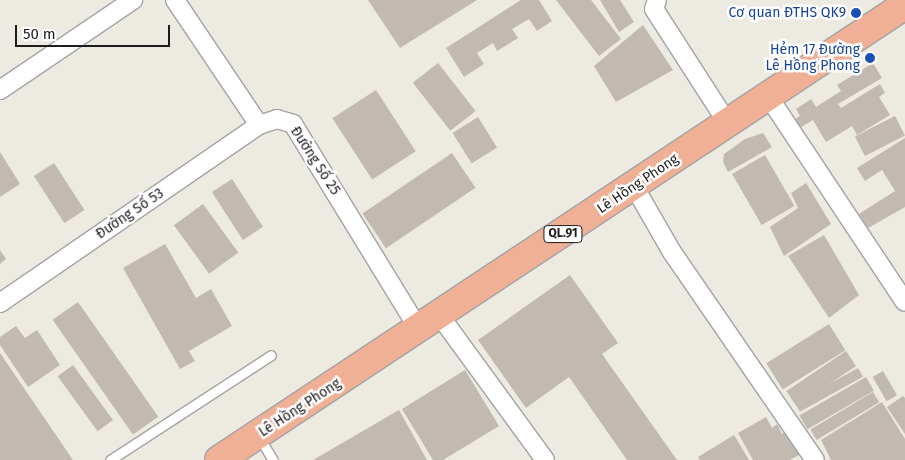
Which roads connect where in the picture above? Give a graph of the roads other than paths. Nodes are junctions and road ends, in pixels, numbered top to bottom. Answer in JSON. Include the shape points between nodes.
{"nodes":[{"id":1,"x":133,"y":0,"type":"edge"},
{"id":2,"x":175,"y":0,"type":"edge"},
{"id":3,"x":653,"y":3,"type":"edge"},
{"id":4,"x":905,"y":5,"type":"edge"},
{"id":5,"x":1,"y":89,"type":"edge"},
{"id":6,"x":768,"y":96,"type":"junction"},
{"id":7,"x":728,"y":124,"type":"junction"},
{"id":8,"x":260,"y":125,"type":"junction"},
{"id":9,"x":634,"y":186,"type":"junction"},
{"id":10,"x":905,"y":302,"type":"edge"},
{"id":11,"x":0,"y":303,"type":"edge"},
{"id":12,"x":430,"y":323,"type":"junction"},
{"id":13,"x":271,"y":355,"type":"dead end"},
{"id":14,"x":258,"y":435,"type":"junction"},
{"id":15,"x":110,"y":460,"type":"edge"},
{"id":16,"x":219,"y":460,"type":"edge"},
{"id":17,"x":273,"y":460,"type":"edge"},
{"id":18,"x":545,"y":460,"type":"edge"},
{"id":19,"x":815,"y":460,"type":"edge"}],
"edges":[{"from":1,"to":5,"type":"street"},
{"from":2,"to":8,"type":"street"},
{"from":3,"to":7,"type":"street"},
{"from":4,"to":6,"type":"highway","name":"Lê Hồng Phong","number":"QL.91"},
{"from":6,"to":7,"type":"highway","name":"Lê Hồng Phong","number":"QL.91"},
{"from":6,"to":10,"type":"street"},
{"from":7,"to":9,"type":"highway","name":"Lê Hồng Phong","number":"QL.91"},
{"from":8,"to":11,"type":"street","name":"Đường Số 53"},
{"from":8,"to":12,"type":"street","name":"Đường Số 25","via":[[277,119],[294,124]]},
{"from":9,"to":12,"type":"highway","name":"Lê Hồng Phong","number":"QL.91"},
{"from":9,"to":19,"type":"street","via":[[672,252]]},
{"from":12,"to":14,"type":"highway","name":"Lê Hồng Phong","number":"QL.91"},
{"from":12,"to":18,"type":"street","name":"Đường Số 25"},
{"from":13,"to":15,"type":"lane"},
{"from":14,"to":16,"type":"highway","name":"Lê Hồng Phong","number":"QL.91"},
{"from":14,"to":17,"type":"lane"}]}
